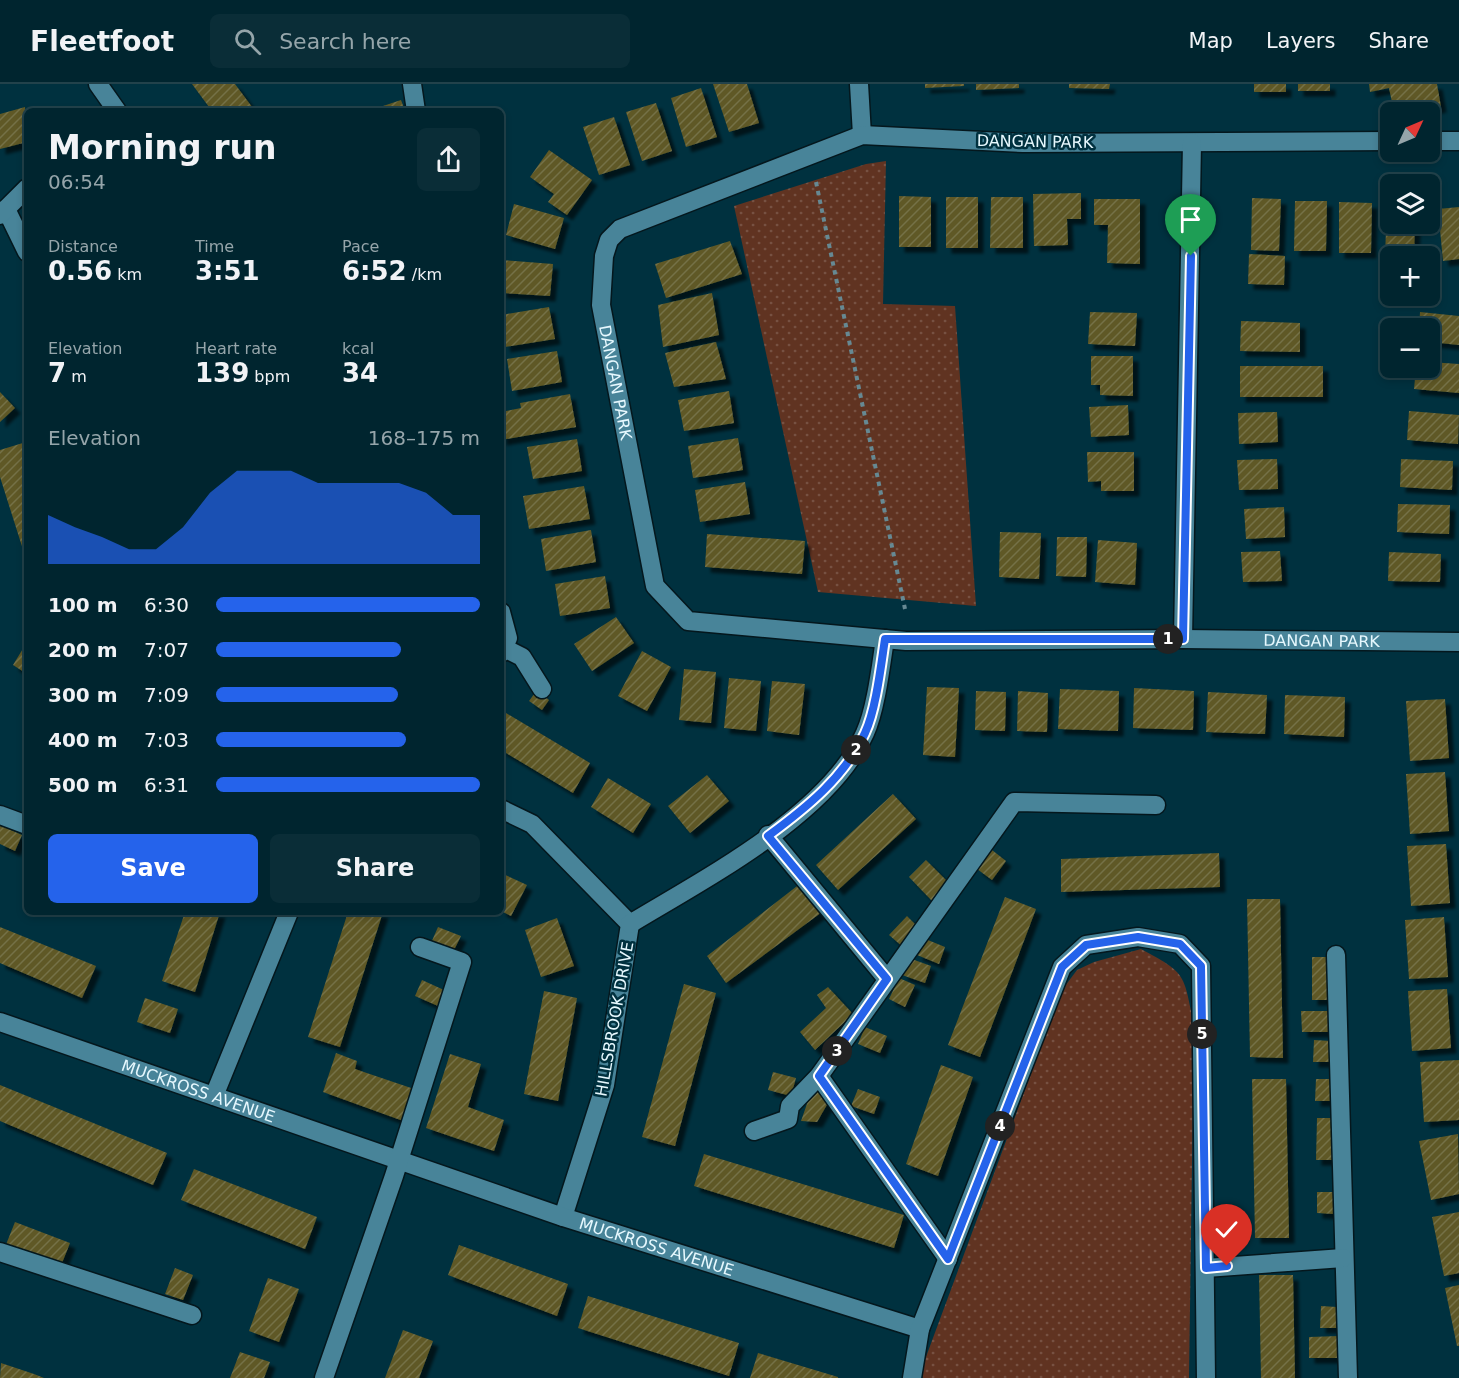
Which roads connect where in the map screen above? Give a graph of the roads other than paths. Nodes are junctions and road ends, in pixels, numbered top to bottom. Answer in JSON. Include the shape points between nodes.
{"nodes":[{"id":1,"x":98,"y":84,"type":"edge"},
{"id":2,"x":412,"y":84,"type":"edge"},
{"id":3,"x":860,"y":84,"type":"edge"},
{"id":4,"x":111,"y":108,"type":"edge"},
{"id":5,"x":416,"y":108,"type":"edge"},
{"id":6,"x":862,"y":135,"type":"junction"},
{"id":7,"x":1380,"y":141,"type":"edge"},
{"id":8,"x":1440,"y":141,"type":"edge"},
{"id":9,"x":1459,"y":141,"type":"edge"},
{"id":10,"x":1192,"y":143,"type":"junction"},
{"id":11,"x":24,"y":191,"type":"edge"},
{"id":12,"x":3,"y":212,"type":"edge"},
{"id":13,"x":24,"y":247,"type":"edge"},
{"id":14,"x":504,"y":623,"type":"edge"},
{"id":15,"x":885,"y":639,"type":"junction"},
{"id":16,"x":1183,"y":639,"type":"junction"},
{"id":17,"x":1459,"y":642,"type":"edge"},
{"id":18,"x":504,"y":648,"type":"edge"},
{"id":19,"x":504,"y":651,"type":"edge"},
{"id":20,"x":542,"y":689,"type":"dead end"},
{"id":21,"x":1156,"y":806,"type":"dead end"},
{"id":22,"x":504,"y":810,"type":"edge"},
{"id":23,"x":0,"y":815,"type":"edge"},
{"id":24,"x":24,"y":824,"type":"edge"},
{"id":25,"x":768,"y":836,"type":"junction"},
{"id":26,"x":288,"y":915,"type":"edge"},
{"id":27,"x":630,"y":924,"type":"junction"},
{"id":28,"x":420,"y":947,"type":"dead end"},
{"id":29,"x":1336,"y":955,"type":"dead end"},
{"id":30,"x":887,"y":979,"type":"junction"},
{"id":31,"x":0,"y":1022,"type":"edge"},
{"id":32,"x":819,"y":1076,"type":"junction"},
{"id":33,"x":214,"y":1096,"type":"junction"},
{"id":34,"x":754,"y":1131,"type":"dead end"},
{"id":35,"x":398,"y":1160,"type":"junction"},
{"id":36,"x":563,"y":1217,"type":"junction"},
{"id":37,"x":0,"y":1252,"type":"edge"},
{"id":38,"x":1343,"y":1258,"type":"junction"},
{"id":39,"x":948,"y":1259,"type":"junction"},
{"id":40,"x":1206,"y":1268,"type":"junction"},
{"id":41,"x":192,"y":1315,"type":"dead end"},
{"id":42,"x":920,"y":1329,"type":"junction"},
{"id":43,"x":324,"y":1378,"type":"edge"},
{"id":44,"x":912,"y":1378,"type":"edge"},
{"id":45,"x":1206,"y":1378,"type":"edge"},
{"id":46,"x":1348,"y":1378,"type":"edge"}],
"edges":[{"from":1,"to":4,"type":"street"},
{"from":2,"to":5,"type":"street"},
{"from":3,"to":6,"type":"street"},
{"from":6,"to":10,"type":"street","name":"DANGAN PARK","via":[[1023,143]]},
{"from":6,"to":15,"type":"street","name":"DANGAN PARK","via":[[620,229],[609,240],[604,256],[601,305],[655,586],[688,621]]},
{"from":7,"to":10,"type":"street","name":"DANGAN PARK"},
{"from":8,"to":9,"type":"street"},
{"from":10,"to":16,"type":"street"},
{"from":11,"to":12,"type":"street"},
{"from":12,"to":13,"type":"street"},
{"from":14,"to":18,"type":"street","via":[[508,638]]},
{"from":15,"to":16,"type":"street","name":"DANGAN PARK"},
{"from":15,"to":25,"type":"street","name":"HILLSBROOK DRIVE","via":[[866,732],[844,769],[799,813]]},
{"from":16,"to":17,"type":"street","name":"DANGAN PARK"},
{"from":19,"to":20,"type":"street","via":[[522,657]]},
{"from":21,"to":30,"type":"street","via":[[1014,802]]},
{"from":22,"to":27,"type":"street","name":"HILLSBROOK DRIVE","via":[[532,824]]},
{"from":23,"to":24,"type":"street"},
{"from":25,"to":27,"type":"street","name":"HILLSBROOK DRIVE"},
{"from":25,"to":30,"type":"street"},
{"from":26,"to":33,"type":"street"},
{"from":27,"to":36,"type":"street","name":"HILLSBROOK DRIVE","via":[[605,1085]]},
{"from":28,"to":35,"type":"street","via":[[462,962]]},
{"from":29,"to":38,"type":"street"},
{"from":30,"to":32,"type":"street"},
{"from":31,"to":33,"type":"street","name":"MUCKROSS AVENUE"},
{"from":32,"to":34,"type":"street","via":[[790,1106],[788,1119]]},
{"from":32,"to":39,"type":"street"},
{"from":33,"to":35,"type":"street","name":"MUCKROSS AVENUE"},
{"from":35,"to":36,"type":"street","name":"MUCKROSS AVENUE"},
{"from":35,"to":43,"type":"street"},
{"from":36,"to":42,"type":"street","name":"MUCKROSS AVENUE"},
{"from":37,"to":41,"type":"street"},
{"from":38,"to":40,"type":"street"},
{"from":38,"to":46,"type":"street"},
{"from":39,"to":40,"type":"street","via":[[1062,967],[1086,945],[1138,937],[1180,944],[1201,966]]},
{"from":39,"to":42,"type":"street"},
{"from":40,"to":45,"type":"street"},
{"from":42,"to":44,"type":"street"}]}
